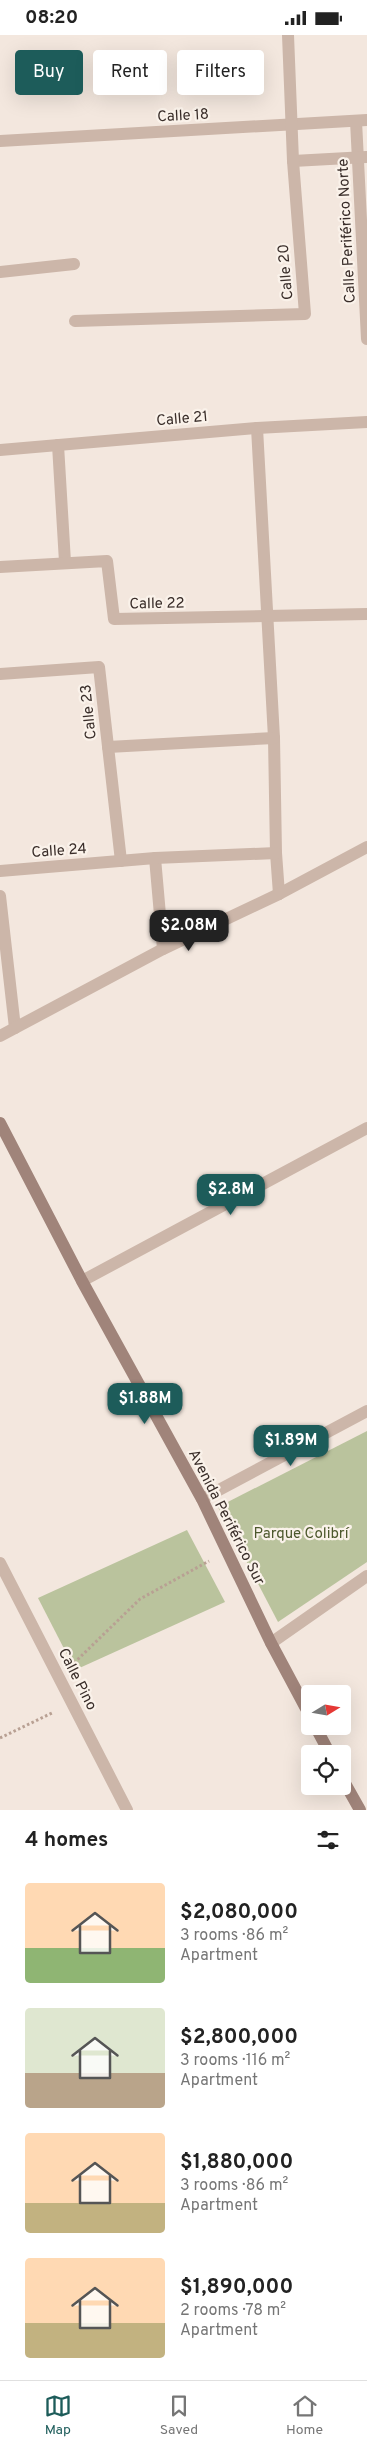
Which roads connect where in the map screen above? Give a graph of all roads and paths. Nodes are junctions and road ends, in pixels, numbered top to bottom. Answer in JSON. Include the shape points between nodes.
{"nodes":[{"id":1,"x":288,"y":35,"type":"edge"},
{"id":2,"x":361,"y":121,"type":"edge"},
{"id":3,"x":292,"y":125,"type":"junction"},
{"id":4,"x":0,"y":141,"type":"edge"},
{"id":5,"x":363,"y":157,"type":"edge"},
{"id":6,"x":293,"y":161,"type":"junction"},
{"id":7,"x":74,"y":264,"type":"dead end"},
{"id":8,"x":0,"y":271,"type":"edge"},
{"id":9,"x":75,"y":321,"type":"dead end"},
{"id":10,"x":367,"y":339,"type":"edge"},
{"id":11,"x":367,"y":422,"type":"edge"},
{"id":12,"x":258,"y":428,"type":"junction"},
{"id":13,"x":58,"y":445,"type":"junction"},
{"id":14,"x":0,"y":450,"type":"edge"},
{"id":15,"x":64,"y":561,"type":"junction"},
{"id":16,"x":0,"y":567,"type":"edge"},
{"id":17,"x":367,"y":614,"type":"edge"},
{"id":18,"x":266,"y":617,"type":"junction"},
{"id":19,"x":0,"y":674,"type":"edge"},
{"id":20,"x":274,"y":738,"type":"junction"},
{"id":21,"x":108,"y":747,"type":"junction"},
{"id":22,"x":367,"y":847,"type":"edge"},
{"id":23,"x":276,"y":853,"type":"junction"},
{"id":24,"x":155,"y":858,"type":"junction"},
{"id":25,"x":121,"y":861,"type":"junction"},
{"id":26,"x":0,"y":871,"type":"edge"},
{"id":27,"x":279,"y":894,"type":"junction"},
{"id":28,"x":0,"y":895,"type":"edge"},
{"id":29,"x":163,"y":949,"type":"junction"},
{"id":30,"x":15,"y":1028,"type":"junction"},
{"id":31,"x":0,"y":1036,"type":"edge"},
{"id":32,"x":0,"y":1123,"type":"edge"},
{"id":33,"x":367,"y":1128,"type":"edge"},
{"id":34,"x":82,"y":1281,"type":"junction"},
{"id":35,"x":367,"y":1411,"type":"edge"},
{"id":36,"x":202,"y":1499,"type":"junction"},
{"id":37,"x":227,"y":1551,"type":"junction"},
{"id":38,"x":0,"y":1563,"type":"edge"},
{"id":39,"x":367,"y":1576,"type":"edge"},
{"id":40,"x":271,"y":1643,"type":"junction"},
{"id":41,"x":73,"y":1664,"type":"dead end"},
{"id":42,"x":301,"y":1699,"type":"edge"},
{"id":43,"x":72,"y":1703,"type":"junction"},
{"id":44,"x":0,"y":1738,"type":"edge"},
{"id":45,"x":351,"y":1794,"type":"edge"},
{"id":46,"x":127,"y":1810,"type":"edge"},
{"id":47,"x":360,"y":1810,"type":"edge"}],
"edges":[{"from":1,"to":3,"type":"street"},
{"from":2,"to":3,"type":"street","name":"Calle 18"},
{"from":2,"to":5,"type":"street","name":"Calle Periférico Norte"},
{"from":3,"to":4,"type":"street","name":"Calle 18"},
{"from":3,"to":6,"type":"street"},
{"from":5,"to":6,"type":"street"},
{"from":5,"to":10,"type":"street","name":"Calle Periférico Norte"},
{"from":6,"to":9,"type":"street","name":"Calle 20","via":[[305,314]]},
{"from":7,"to":8,"type":"street"},
{"from":11,"to":12,"type":"street","name":"Calle 21"},
{"from":12,"to":13,"type":"street","name":"Calle 21"},
{"from":12,"to":18,"type":"street"},
{"from":13,"to":14,"type":"street","name":"Calle 21"},
{"from":13,"to":15,"type":"street"},
{"from":15,"to":16,"type":"street","name":"Calle 22"},
{"from":15,"to":18,"type":"street","name":"Calle 22","via":[[107,561],[114,619]]},
{"from":17,"to":18,"type":"street","name":"Calle 22"},
{"from":18,"to":20,"type":"street"},
{"from":19,"to":21,"type":"street","name":"Calle 23","via":[[100,667]]},
{"from":20,"to":21,"type":"street","name":"Calle 23"},
{"from":20,"to":23,"type":"street"},
{"from":21,"to":25,"type":"street"},
{"from":22,"to":27,"type":"street"},
{"from":23,"to":24,"type":"street","name":"Calle 24"},
{"from":23,"to":27,"type":"street"},
{"from":24,"to":25,"type":"street","name":"Calle 24"},
{"from":24,"to":29,"type":"street"},
{"from":25,"to":26,"type":"street","name":"Calle 24"},
{"from":27,"to":29,"type":"street"},
{"from":28,"to":30,"type":"street"},
{"from":29,"to":30,"type":"street"},
{"from":30,"to":31,"type":"street"},
{"from":32,"to":34,"type":"street","name":"Avenida Periférico Sur"},
{"from":33,"to":34,"type":"street"},
{"from":34,"to":36,"type":"street","name":"Avenida Periférico Sur"},
{"from":35,"to":36,"type":"street"},
{"from":36,"to":37,"type":"street","name":"Avenida Periférico Sur"},
{"from":37,"to":40,"type":"street","name":"Avenida Periférico Sur"},
{"from":37,"to":41,"type":"path","via":[[140,1599]]},
{"from":38,"to":43,"type":"street","name":"Calle Pino"},
{"from":39,"to":40,"type":"street"},
{"from":40,"to":42,"type":"street","name":"Avenida Periférico Sur"},
{"from":43,"to":44,"type":"path"},
{"from":43,"to":46,"type":"street","name":"Calle Pino"},
{"from":45,"to":47,"type":"street"}]}
